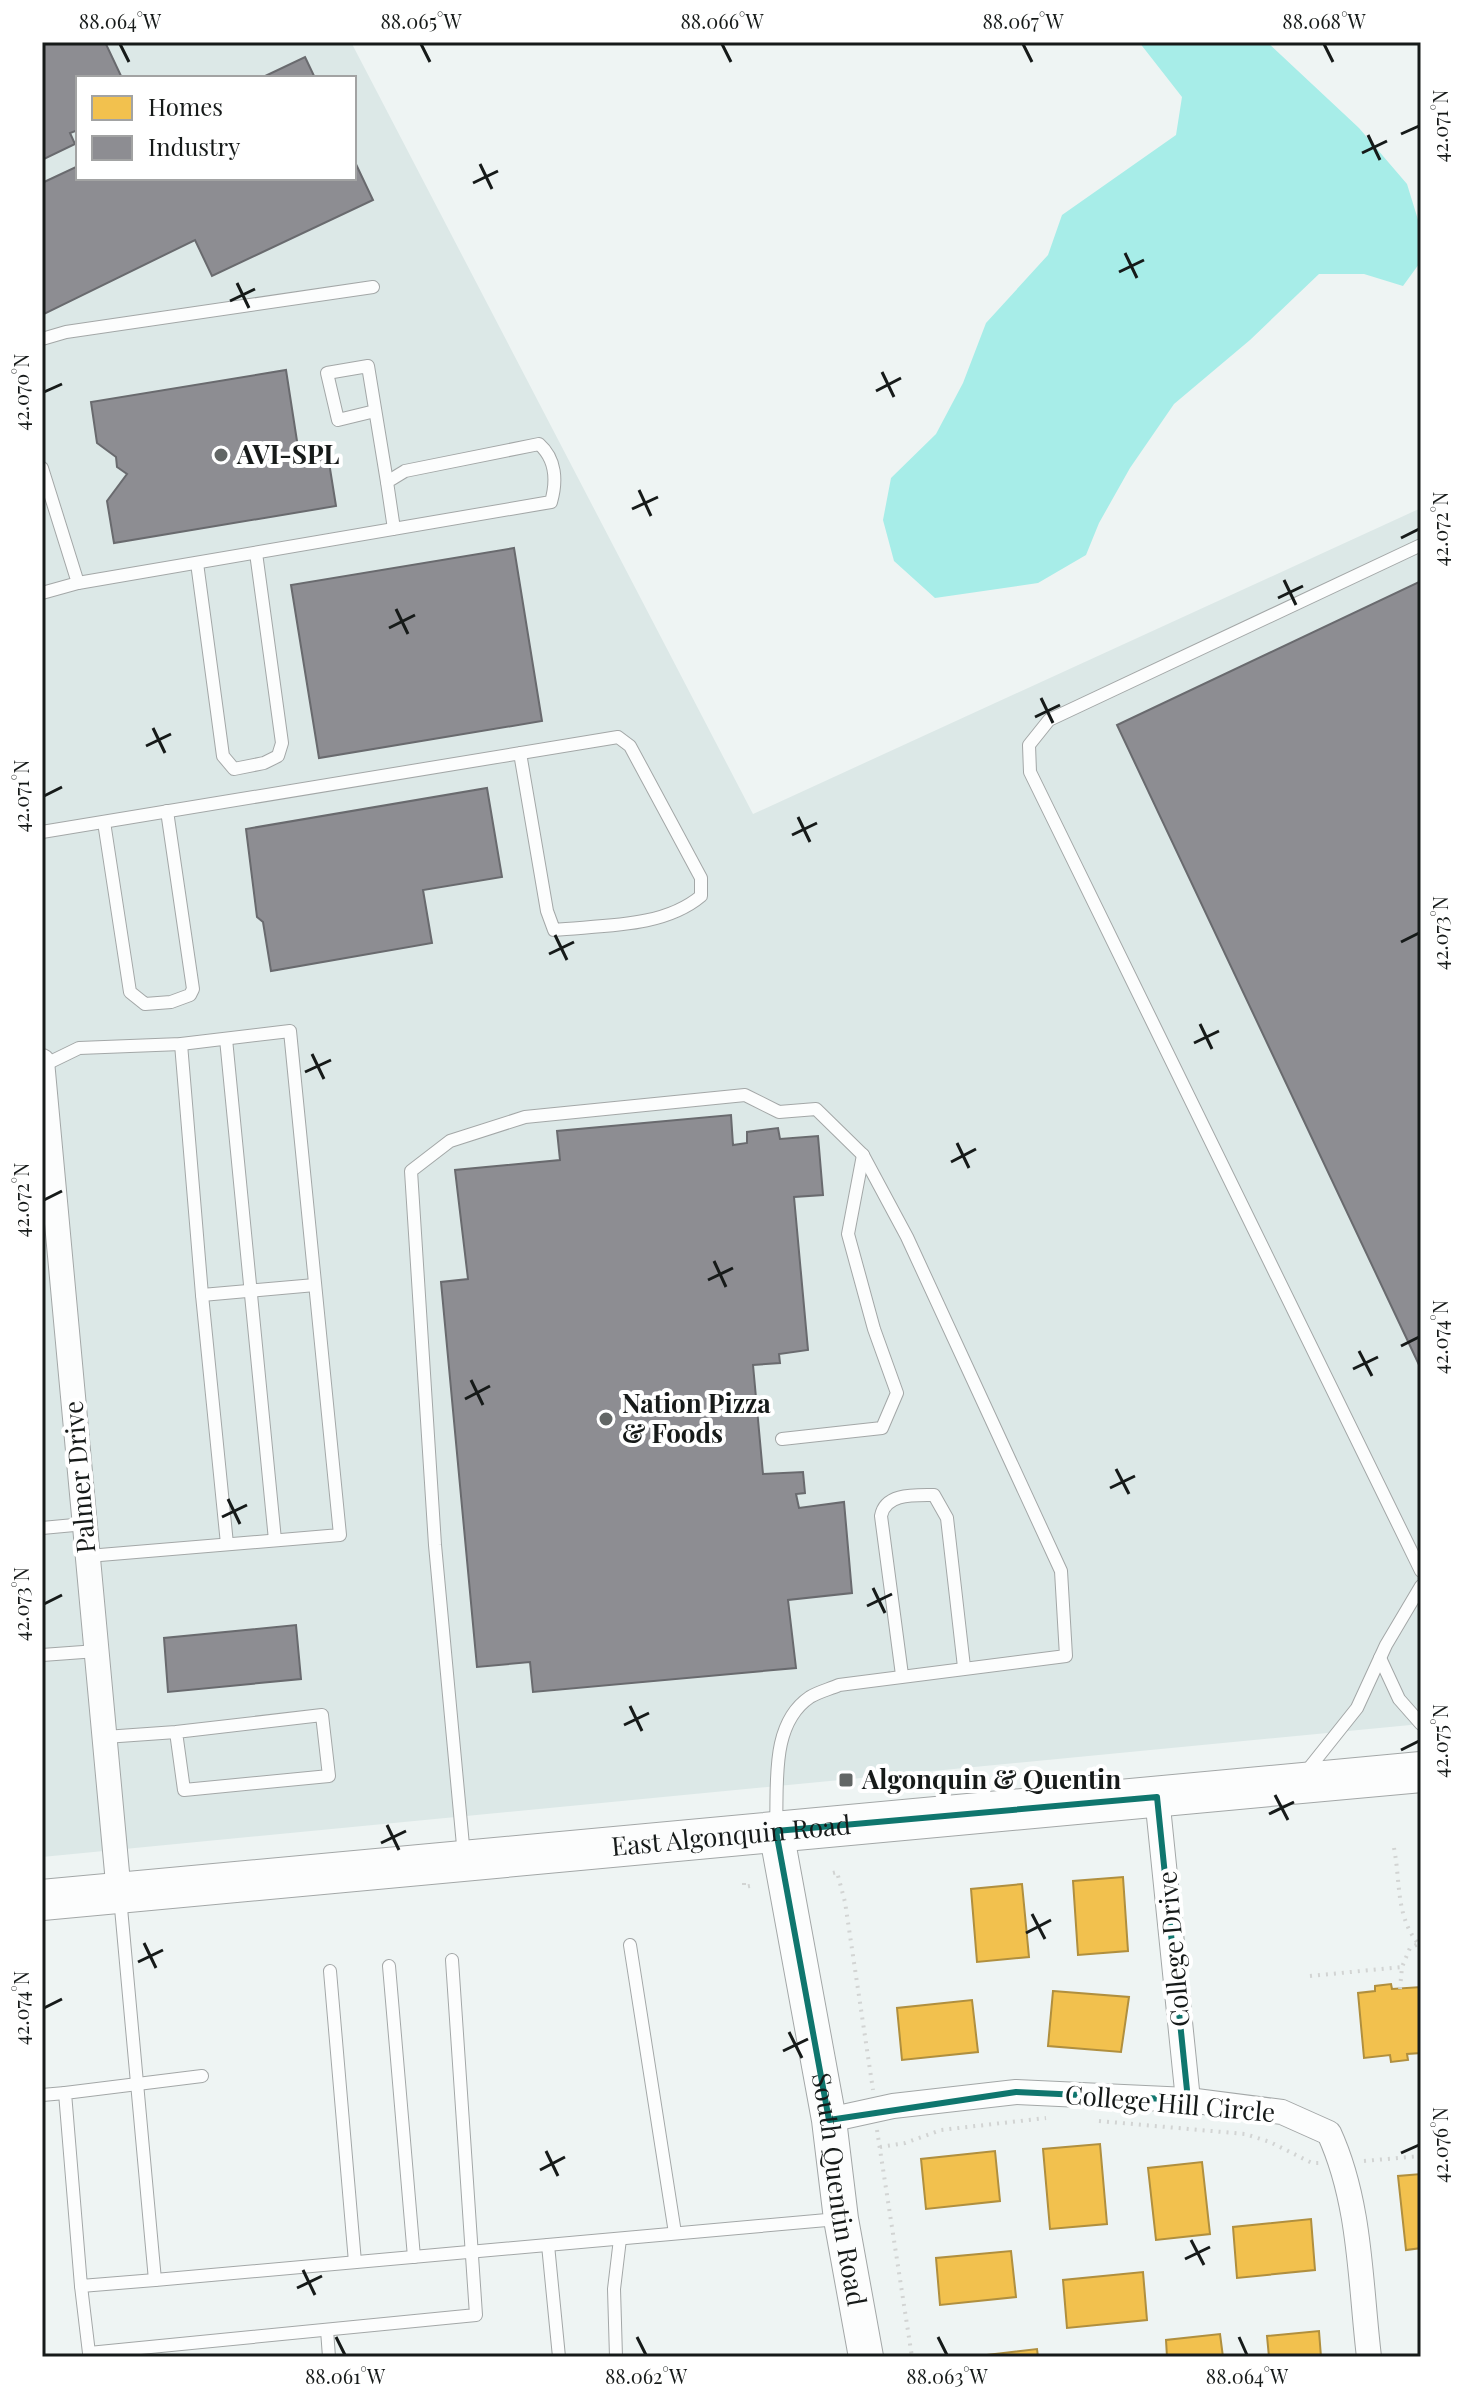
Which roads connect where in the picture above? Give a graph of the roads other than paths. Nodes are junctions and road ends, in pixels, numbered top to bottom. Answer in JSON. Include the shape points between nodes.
{"nodes":[{"id":1,"x":373,"y":287,"type":"dead end"},
{"id":2,"x":42,"y":339,"type":"edge"},
{"id":3,"x":375,"y":411,"type":"junction"},
{"id":4,"x":42,"y":468,"type":"edge"},
{"id":5,"x":387,"y":482,"type":"junction"},
{"id":6,"x":394,"y":529,"type":"junction"},
{"id":7,"x":1421,"y":545,"type":"edge"},
{"id":8,"x":256,"y":553,"type":"junction"},
{"id":9,"x":197,"y":563,"type":"junction"},
{"id":10,"x":78,"y":583,"type":"junction"},
{"id":11,"x":42,"y":593,"type":"edge"},
{"id":12,"x":520,"y":753,"type":"junction"},
{"id":13,"x":167,"y":811,"type":"junction"},
{"id":14,"x":104,"y":822,"type":"junction"},
{"id":15,"x":42,"y":832,"type":"edge"},
{"id":16,"x":226,"y":1039,"type":"junction"},
{"id":17,"x":181,"y":1044,"type":"junction"},
{"id":18,"x":42,"y":1064,"type":"edge"},
{"id":19,"x":45,"y":1130,"type":"edge"},
{"id":20,"x":863,"y":1155,"type":"junction"},
{"id":21,"x":315,"y":1285,"type":"junction"},
{"id":22,"x":252,"y":1291,"type":"junction"},
{"id":23,"x":202,"y":1295,"type":"junction"},
{"id":24,"x":782,"y":1439,"type":"dead end"},
{"id":25,"x":85,"y":1524,"type":"junction"},
{"id":26,"x":42,"y":1528,"type":"edge"},
{"id":27,"x":275,"y":1540,"type":"junction"},
{"id":28,"x":227,"y":1544,"type":"junction"},
{"id":29,"x":88,"y":1556,"type":"junction"},
{"id":30,"x":1421,"y":1571,"type":"edge"},
{"id":31,"x":1421,"y":1586,"type":"edge"},
{"id":32,"x":97,"y":1651,"type":"junction"},
{"id":33,"x":42,"y":1655,"type":"edge"},
{"id":34,"x":1380,"y":1658,"type":"junction"},
{"id":35,"x":964,"y":1667,"type":"junction"},
{"id":36,"x":902,"y":1675,"type":"junction"},
{"id":37,"x":1421,"y":1724,"type":"edge"},
{"id":38,"x":176,"y":1732,"type":"junction"},
{"id":39,"x":105,"y":1737,"type":"junction"},
{"id":40,"x":1421,"y":1772,"type":"edge"},
{"id":41,"x":1297,"y":1784,"type":"junction"},
{"id":42,"x":1157,"y":1797,"type":"junction"},
{"id":43,"x":776,"y":1831,"type":"junction"},
{"id":44,"x":465,"y":1859,"type":"junction"},
{"id":45,"x":119,"y":1894,"type":"junction"},
{"id":46,"x":42,"y":1900,"type":"edge"},
{"id":47,"x":630,"y":1945,"type":"dead end"},
{"id":48,"x":452,"y":1960,"type":"dead end"},
{"id":49,"x":389,"y":1966,"type":"dead end"},
{"id":50,"x":330,"y":1971,"type":"dead end"},
{"id":51,"x":202,"y":2076,"type":"dead end"},
{"id":52,"x":138,"y":2083,"type":"junction"},
{"id":53,"x":65,"y":2093,"type":"junction"},
{"id":54,"x":42,"y":2095,"type":"edge"},
{"id":55,"x":1188,"y":2100,"type":"junction"},
{"id":56,"x":829,"y":2120,"type":"junction"},
{"id":57,"x":841,"y":2219,"type":"junction"},
{"id":58,"x":675,"y":2233,"type":"junction"},
{"id":59,"x":620,"y":2239,"type":"junction"},
{"id":60,"x":548,"y":2245,"type":"junction"},
{"id":61,"x":474,"y":2251,"type":"junction"},
{"id":62,"x":414,"y":2257,"type":"junction"},
{"id":63,"x":355,"y":2262,"type":"junction"},
{"id":64,"x":155,"y":2280,"type":"junction"},
{"id":65,"x":81,"y":2286,"type":"junction"},
{"id":66,"x":327,"y":2330,"type":"junction"},
{"id":67,"x":114,"y":2354,"type":"edge"},
{"id":68,"x":329,"y":2357,"type":"edge"},
{"id":69,"x":559,"y":2357,"type":"edge"},
{"id":70,"x":616,"y":2357,"type":"edge"},
{"id":71,"x":866,"y":2357,"type":"edge"},
{"id":72,"x":1369,"y":2357,"type":"edge"}],
"edges":[{"from":1,"to":2,"type":"lane"},
{"from":3,"to":3,"type":"lane","via":[[368,366],[327,373],[338,420]]},
{"from":3,"to":5,"type":"lane"},
{"from":4,"to":10,"type":"lane"},
{"from":5,"to":6,"type":"lane"},
{"from":5,"to":6,"type":"lane","via":[[405,471],[539,444],[550,453],[556,484],[551,502]]},
{"from":6,"to":8,"type":"lane"},
{"from":7,"to":30,"type":"lane","via":[[1049,720],[1029,745],[1030,772]]},
{"from":8,"to":9,"type":"lane"},
{"from":8,"to":9,"type":"lane","via":[[282,743],[278,756],[234,769],[223,756]]},
{"from":9,"to":10,"type":"lane"},
{"from":10,"to":11,"type":"lane"},
{"from":12,"to":12,"type":"lane","via":[[618,737],[630,746],[701,878],[701,896],[687,908],[658,918],[554,930]]},
{"from":12,"to":13,"type":"lane"},
{"from":13,"to":14,"type":"lane"},
{"from":13,"to":14,"type":"lane","via":[[193,989],[171,1002],[145,1004],[130,992]]},
{"from":14,"to":15,"type":"lane"},
{"from":16,"to":17,"type":"lane"},
{"from":16,"to":21,"type":"lane","via":[[290,1031]]},
{"from":16,"to":22,"type":"lane"},
{"from":17,"to":18,"type":"lane","via":[[79,1048]]},
{"from":17,"to":23,"type":"lane"},
{"from":18,"to":19,"type":"street","name":"Palmer Drive"},
{"from":19,"to":25,"type":"street","name":"Palmer Drive"},
{"from":20,"to":24,"type":"lane","via":[[848,1234],[897,1393],[882,1428]]},
{"from":20,"to":35,"type":"lane","via":[[907,1237],[1061,1571],[1066,1656]]},
{"from":20,"to":44,"type":"lane","via":[[816,1109],[779,1112],[745,1095],[525,1117],[450,1141],[411,1171],[435,1545]]},
{"from":21,"to":22,"type":"lane"},
{"from":21,"to":27,"type":"lane","via":[[340,1535]]},
{"from":22,"to":23,"type":"lane"},
{"from":22,"to":27,"type":"lane"},
{"from":23,"to":28,"type":"lane"},
{"from":25,"to":26,"type":"lane"},
{"from":25,"to":29,"type":"street","name":"Palmer Drive"},
{"from":27,"to":28,"type":"lane"},
{"from":28,"to":29,"type":"lane"},
{"from":29,"to":32,"type":"street","name":"Palmer Drive"},
{"from":31,"to":34,"type":"lane"},
{"from":32,"to":33,"type":"lane"},
{"from":32,"to":39,"type":"street","name":"Palmer Drive"},
{"from":34,"to":37,"type":"lane","via":[[1399,1699]]},
{"from":34,"to":41,"type":"lane","via":[[1357,1708]]},
{"from":35,"to":36,"type":"lane"},
{"from":35,"to":36,"type":"lane","via":[[947,1518],[934,1495],[918,1495],[889,1501],[881,1516]]},
{"from":36,"to":43,"type":"lane","via":[[839,1685],[809,1698],[794,1716],[779,1752]]},
{"from":38,"to":38,"type":"lane","via":[[184,1790],[329,1776],[322,1715]]},
{"from":38,"to":39,"type":"lane"},
{"from":39,"to":45,"type":"street","name":"Palmer Drive"},
{"from":40,"to":41,"type":"main road","name":"East Algonquin Road"},
{"from":41,"to":42,"type":"main road","name":"East Algonquin Road"},
{"from":42,"to":43,"type":"main road","name":"East Algonquin Road"},
{"from":42,"to":55,"type":"street","name":"College Drive"},
{"from":43,"to":44,"type":"main road","name":"East Algonquin Road"},
{"from":43,"to":56,"type":"main road","name":"South Quentin Road"},
{"from":44,"to":45,"type":"main road","name":"East Algonquin Road"},
{"from":45,"to":46,"type":"main road","name":"East Algonquin Road"},
{"from":45,"to":52,"type":"lane"},
{"from":47,"to":58,"type":"lane"},
{"from":48,"to":61,"type":"lane"},
{"from":49,"to":62,"type":"lane"},
{"from":50,"to":63,"type":"lane"},
{"from":51,"to":52,"type":"lane"},
{"from":52,"to":53,"type":"lane"},
{"from":52,"to":64,"type":"lane"},
{"from":53,"to":54,"type":"lane"},
{"from":53,"to":65,"type":"lane"},
{"from":55,"to":56,"type":"street","name":"College Hill Circle","via":[[1016,2092]]},
{"from":55,"to":72,"type":"street","name":"College Hill Circle","via":[[1282,2112],[1329,2133],[1353,2204]]},
{"from":56,"to":57,"type":"main road","name":"South Quentin Road"},
{"from":57,"to":58,"type":"lane"},
{"from":57,"to":71,"type":"main road","name":"South Quentin Road"},
{"from":58,"to":59,"type":"lane"},
{"from":59,"to":60,"type":"lane"},
{"from":59,"to":70,"type":"lane","via":[[614,2289]]},
{"from":60,"to":61,"type":"lane"},
{"from":60,"to":69,"type":"lane"},
{"from":61,"to":62,"type":"lane"},
{"from":61,"to":66,"type":"lane","via":[[476,2315]]},
{"from":62,"to":63,"type":"lane"},
{"from":63,"to":64,"type":"lane"},
{"from":64,"to":65,"type":"lane"},
{"from":65,"to":67,"type":"lane","via":[[89,2353]]},
{"from":66,"to":67,"type":"lane"},
{"from":66,"to":68,"type":"lane"}]}
